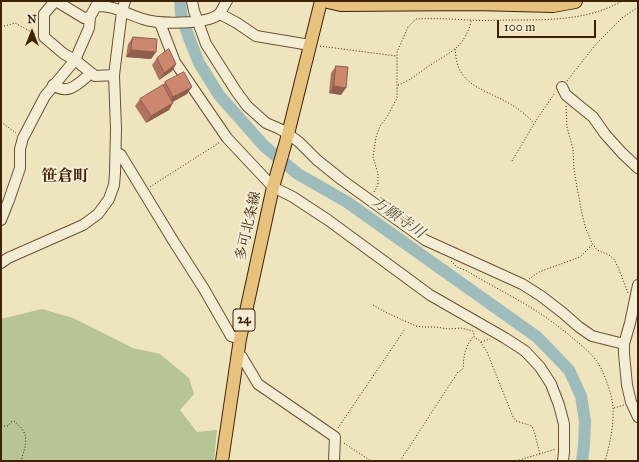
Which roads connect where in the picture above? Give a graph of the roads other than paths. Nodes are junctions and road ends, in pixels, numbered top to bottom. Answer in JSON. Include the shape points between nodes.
{"nodes":[{"id":1,"x":56,"y":1,"type":"edge"},
{"id":2,"x":192,"y":1,"type":"edge"},
{"id":3,"x":227,"y":1,"type":"edge"},
{"id":4,"x":321,"y":1,"type":"edge"},
{"id":5,"x":328,"y":1,"type":"edge"},
{"id":6,"x":575,"y":1,"type":"edge"},
{"id":7,"x":96,"y":4,"type":"edge"},
{"id":8,"x":124,"y":6,"type":"edge"},
{"id":9,"x":220,"y":14,"type":"junction"},
{"id":10,"x":90,"y":17,"type":"junction"},
{"id":11,"x":196,"y":22,"type":"junction"},
{"id":12,"x":163,"y":23,"type":"junction"},
{"id":13,"x":310,"y":45,"type":"junction"},
{"id":14,"x":75,"y":60,"type":"junction"},
{"id":15,"x":93,"y":75,"type":"junction"},
{"id":16,"x":114,"y":75,"type":"junction"},
{"id":17,"x":53,"y":85,"type":"junction"},
{"id":18,"x":562,"y":86,"type":"road end"},
{"id":19,"x":75,"y":94,"type":"dead end"},
{"id":20,"x":288,"y":136,"type":"junction"},
{"id":21,"x":116,"y":152,"type":"junction"},
{"id":22,"x":638,"y":168,"type":"edge"},
{"id":23,"x":274,"y":184,"type":"junction"},
{"id":24,"x":2,"y":214,"type":"edge"},
{"id":25,"x":1,"y":262,"type":"edge"},
{"id":26,"x":638,"y":285,"type":"edge"},
{"id":27,"x":635,"y":308,"type":"edge"},
{"id":28,"x":240,"y":339,"type":"junction"},
{"id":29,"x":624,"y":344,"type":"junction"},
{"id":30,"x":238,"y":355,"type":"junction"},
{"id":31,"x":638,"y":417,"type":"edge"},
{"id":32,"x":222,"y":461,"type":"edge"},
{"id":33,"x":334,"y":461,"type":"edge"},
{"id":34,"x":563,"y":461,"type":"edge"}],
"edges":[{"from":1,"to":10,"type":"street","via":[[84,18]]},
{"from":1,"to":14,"type":"street","via":[[44,14],[44,37]]},
{"from":2,"to":11,"type":"street"},
{"from":3,"to":9,"type":"street"},
{"from":4,"to":13,"type":"main road","name":"多可北条線","number":"24"},
{"from":5,"to":6,"type":"highway","via":[[341,4],[553,5]]},
{"from":7,"to":8,"type":"street","via":[[118,9]]},
{"from":7,"to":10,"type":"street"},
{"from":8,"to":12,"type":"street","via":[[144,20]]},
{"from":8,"to":16,"type":"street"},
{"from":9,"to":11,"type":"street"},
{"from":9,"to":13,"type":"street","via":[[256,36]]},
{"from":10,"to":14,"type":"street","via":[[89,28]]},
{"from":11,"to":12,"type":"street"},
{"from":11,"to":20,"type":"street","via":[[206,44],[247,106],[266,123]]},
{"from":12,"to":23,"type":"street","via":[[175,62],[227,138]]},
{"from":13,"to":20,"type":"main road","name":"多可北条線","number":"24"},
{"from":14,"to":15,"type":"street"},
{"from":14,"to":17,"type":"street"},
{"from":15,"to":16,"type":"street"},
{"from":15,"to":17,"type":"street","via":[[71,89],[60,89]]},
{"from":15,"to":19,"type":"street"},
{"from":16,"to":21,"type":"street"},
{"from":17,"to":24,"type":"street","via":[[23,138],[20,168]]},
{"from":18,"to":22,"type":"street","via":[[568,96],[594,117],[605,134]]},
{"from":20,"to":23,"type":"main road","name":"多可北条線","number":"24"},
{"from":20,"to":29,"type":"street","via":[[299,142],[342,180],[425,240],[522,284],[592,336]]},
{"from":21,"to":25,"type":"street","via":[[114,185],[109,199],[98,214],[83,225]]},
{"from":21,"to":28,"type":"street","via":[[121,155],[231,336]]},
{"from":23,"to":28,"type":"main road","name":"多可北条線","number":"24"},
{"from":23,"to":34,"type":"street","via":[[430,295],[525,351],[551,384],[559,405],[564,424]]},
{"from":26,"to":27,"type":"street"},
{"from":27,"to":29,"type":"street"},
{"from":28,"to":30,"type":"main road","name":"多可北条線","number":"24"},
{"from":29,"to":31,"type":"street","via":[[627,385]]},
{"from":30,"to":32,"type":"main road","name":"多可北条線","number":"24"},
{"from":30,"to":33,"type":"street","via":[[242,357],[258,384],[334,436]]}]}
